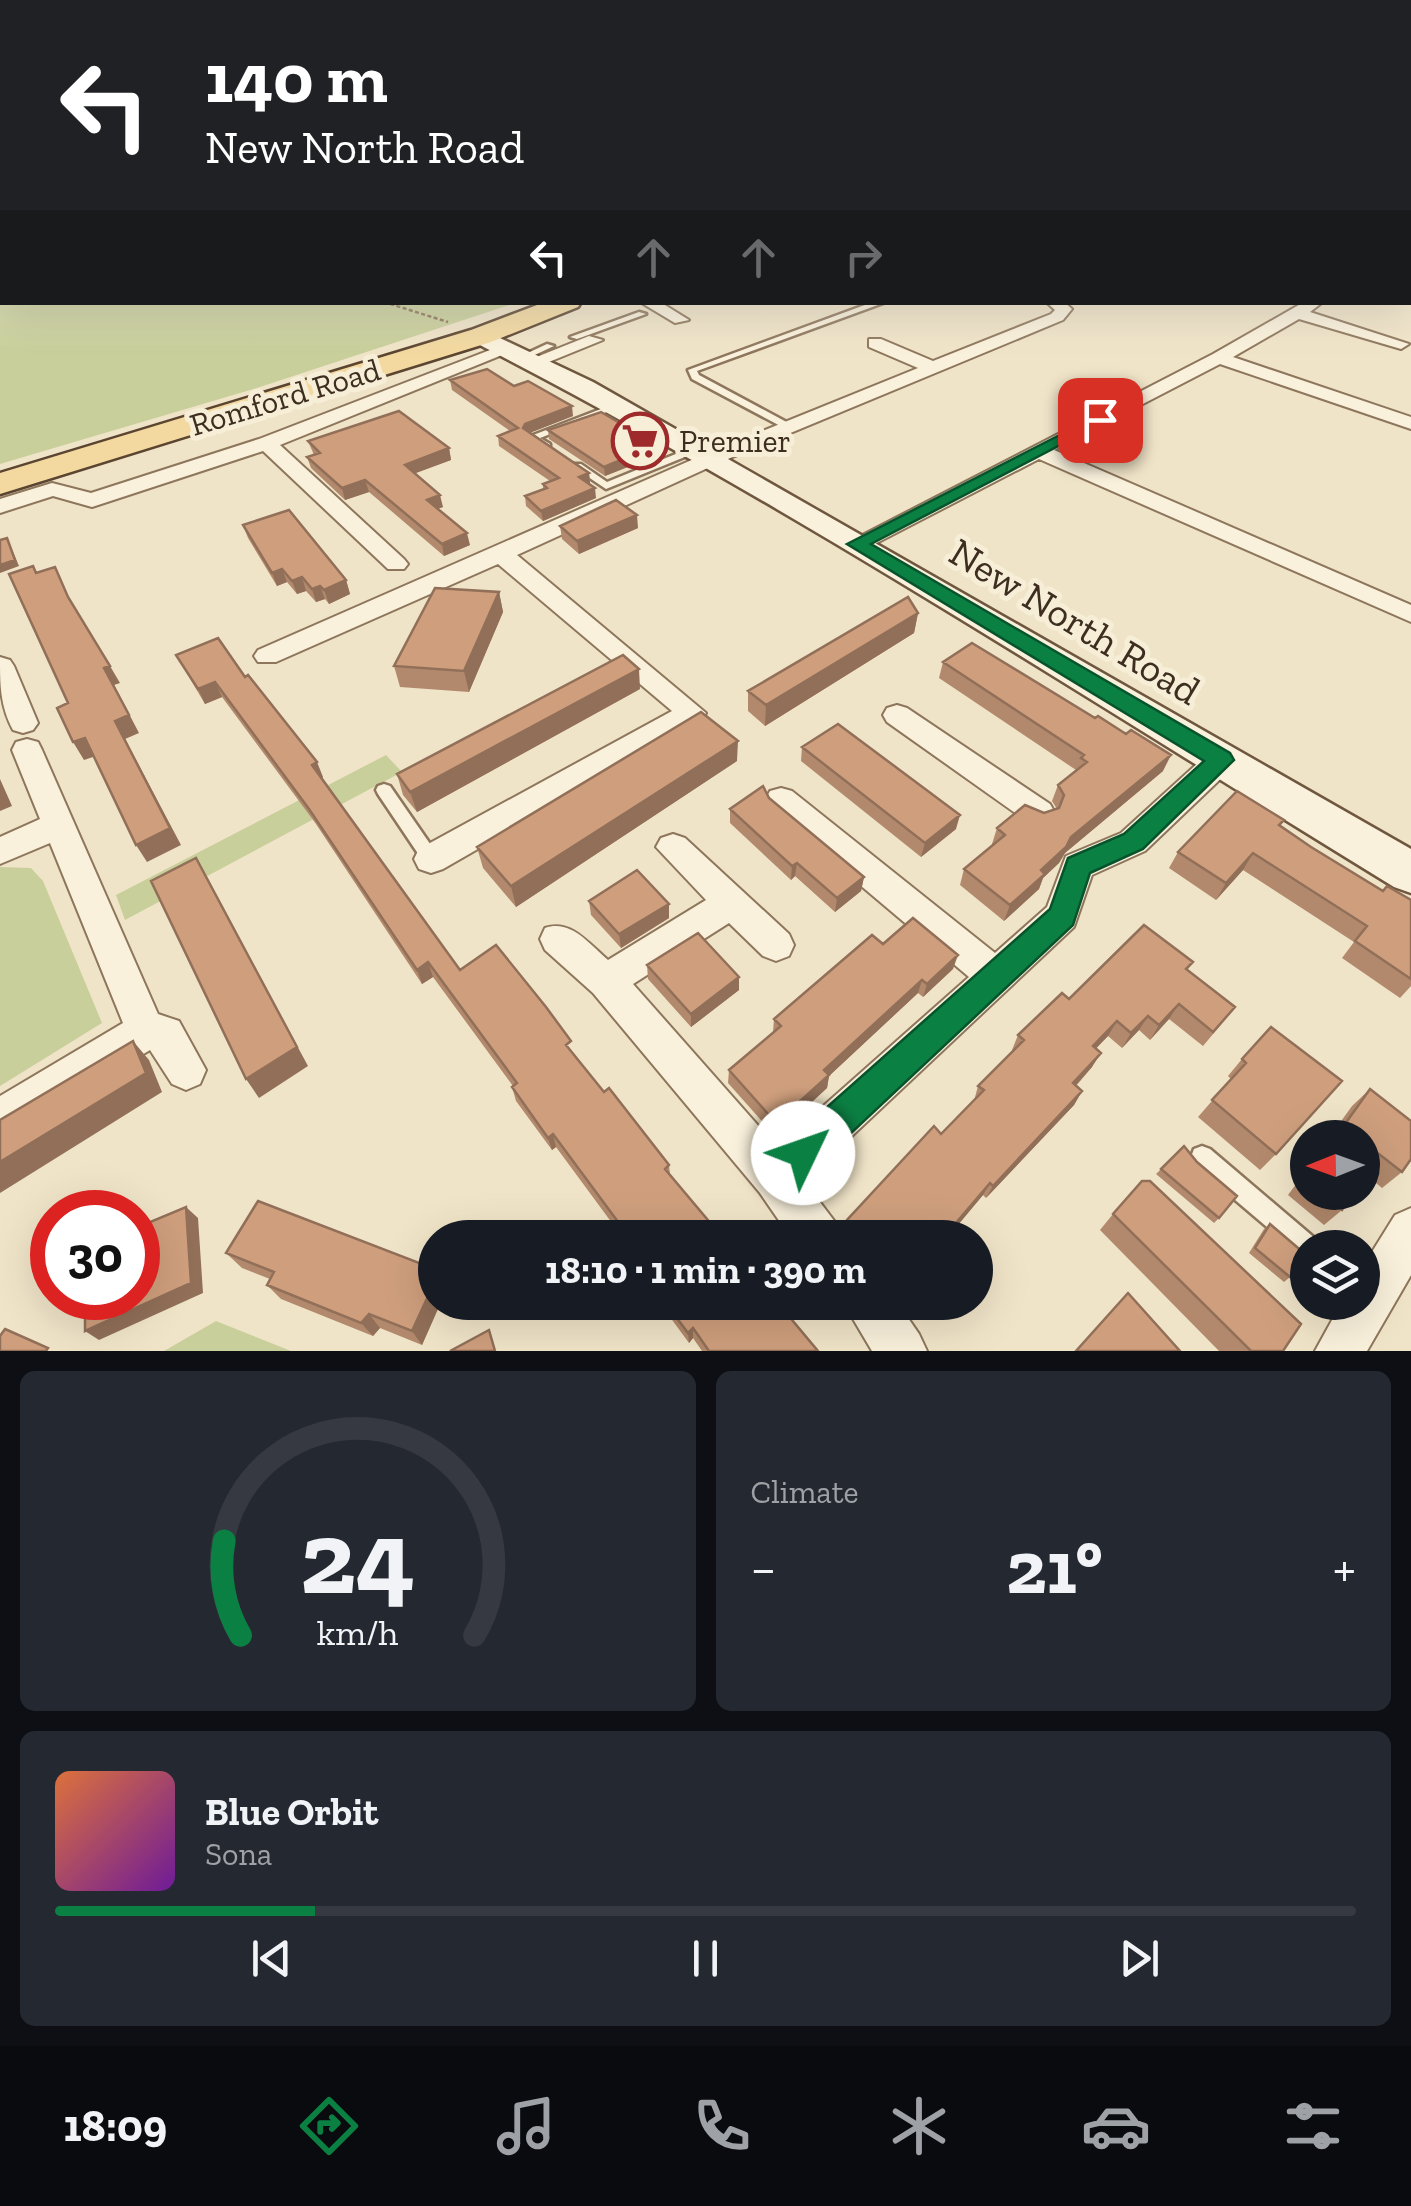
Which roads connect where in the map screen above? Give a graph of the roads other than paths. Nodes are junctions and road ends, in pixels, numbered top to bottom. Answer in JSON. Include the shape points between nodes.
{"nodes":[{"id":1,"x":530,"y":305,"type":"edge"},
{"id":2,"x":563,"y":305,"type":"edge"},
{"id":3,"x":874,"y":305,"type":"edge"},
{"id":4,"x":1057,"y":305,"type":"edge"},
{"id":5,"x":1311,"y":305,"type":"edge"},
{"id":6,"x":644,"y":308,"type":"edge"},
{"id":7,"x":1296,"y":313,"type":"junction"},
{"id":8,"x":681,"y":320,"type":"dead end"},
{"id":9,"x":574,"y":338,"type":"dead end"},
{"id":10,"x":595,"y":340,"type":"dead end"},
{"id":11,"x":501,"y":343,"type":"junction"},
{"id":12,"x":875,"y":343,"type":"dead end"},
{"id":13,"x":1402,"y":344,"type":"dead end"},
{"id":14,"x":1219,"y":358,"type":"junction"},
{"id":15,"x":934,"y":368,"type":"junction"},
{"id":16,"x":617,"y":406,"type":"junction"},
{"id":17,"x":1411,"y":422,"type":"edge"},
{"id":18,"x":789,"y":427,"type":"junction"},
{"id":19,"x":266,"y":443,"type":"junction"},
{"id":20,"x":1041,"y":452,"type":"junction"},
{"id":21,"x":705,"y":457,"type":"junction"},
{"id":22,"x":0,"y":471,"type":"edge"},
{"id":23,"x":0,"y":484,"type":"edge"},
{"id":24,"x":0,"y":506,"type":"edge"},
{"id":25,"x":857,"y":544,"type":"junction"},
{"id":26,"x":500,"y":552,"type":"junction"},
{"id":27,"x":396,"y":564,"type":"dead end"},
{"id":28,"x":1411,"y":614,"type":"edge"},
{"id":29,"x":267,"y":656,"type":"dead end"},
{"id":30,"x":0,"y":666,"type":"edge"},
{"id":31,"x":896,"y":714,"type":"dead end"},
{"id":32,"x":1221,"y":760,"type":"junction"},
{"id":33,"x":384,"y":790,"type":"dead end"},
{"id":34,"x":782,"y":800,"type":"dead end"},
{"id":35,"x":1039,"y":812,"type":"edge"},
{"id":36,"x":57,"y":826,"type":"junction"},
{"id":37,"x":673,"y":847,"type":"dead end"},
{"id":38,"x":0,"y":852,"type":"edge"},
{"id":39,"x":431,"y":859,"type":"joint"},
{"id":40,"x":1411,"y":873,"type":"edge"},
{"id":41,"x":731,"y":903,"type":"junction"},
{"id":42,"x":558,"y":939,"type":"dead end"},
{"id":43,"x":776,"y":945,"type":"dead end"},
{"id":44,"x":996,"y":977,"type":"junction"},
{"id":45,"x":606,"y":981,"type":"junction"},
{"id":46,"x":146,"y":1031,"type":"junction"},
{"id":47,"x":186,"y":1070,"type":"dead end"},
{"id":48,"x":0,"y":1120,"type":"edge"},
{"id":49,"x":1202,"y":1157,"type":"dead end"},
{"id":50,"x":775,"y":1178,"type":"junction"},
{"id":51,"x":806,"y":1220,"type":"edge"},
{"id":52,"x":1411,"y":1230,"type":"edge"},
{"id":53,"x":1290,"y":1231,"type":"edge"},
{"id":54,"x":1380,"y":1275,"type":"edge"},
{"id":55,"x":880,"y":1320,"type":"edge"},
{"id":56,"x":1355,"y":1320,"type":"edge"},
{"id":57,"x":902,"y":1351,"type":"edge"},
{"id":58,"x":1340,"y":1351,"type":"edge"}],
"edges":[{"from":1,"to":11,"type":"main road","name":"Romford Road"},
{"from":2,"to":11,"type":"main road","name":"Romford Road"},
{"from":3,"to":18,"type":"lane","via":[[692,370],[695,378]]},
{"from":4,"to":15,"type":"street","via":[[1064,309],[1058,318]]},
{"from":5,"to":7,"type":"street"},
{"from":6,"to":8,"type":"street"},
{"from":6,"to":9,"type":"lane"},
{"from":7,"to":13,"type":"street"},
{"from":7,"to":14,"type":"street"},
{"from":10,"to":11,"type":"street"},
{"from":11,"to":16,"type":"street","name":"New North Road"},
{"from":11,"to":19,"type":"street","name":"Romford Road"},
{"from":11,"to":22,"type":"main road","name":"Romford Road"},
{"from":11,"to":23,"type":"main road","name":"Romford Road"},
{"from":12,"to":15,"type":"street"},
{"from":14,"to":17,"type":"street"},
{"from":14,"to":20,"type":"street"},
{"from":15,"to":18,"type":"street"},
{"from":16,"to":21,"type":"street","name":"New North Road"},
{"from":16,"to":21,"type":"lane","via":[[533,437],[606,486]]},
{"from":18,"to":21,"type":"street"},
{"from":19,"to":24,"type":"street","name":"Romford Road","via":[[92,500],[52,489]]},
{"from":19,"to":27,"type":"street"},
{"from":20,"to":25,"type":"street"},
{"from":20,"to":28,"type":"street"},
{"from":21,"to":25,"type":"street","name":"New North Road"},
{"from":21,"to":26,"type":"street"},
{"from":25,"to":32,"type":"street","name":"New North Road"},
{"from":26,"to":29,"type":"street"},
{"from":26,"to":39,"type":"street","via":[[692,714]]},
{"from":30,"to":36,"type":"street"},
{"from":31,"to":35,"type":"street"},
{"from":32,"to":40,"type":"street","name":"New North Road"},
{"from":32,"to":44,"type":"street","via":[[1134,842],[1088,847],[1062,916]]},
{"from":33,"to":39,"type":"lane"},
{"from":34,"to":44,"type":"street"},
{"from":36,"to":38,"type":"street"},
{"from":36,"to":46,"type":"street"},
{"from":37,"to":41,"type":"street"},
{"from":41,"to":43,"type":"street"},
{"from":41,"to":45,"type":"street"},
{"from":42,"to":45,"type":"street"},
{"from":44,"to":50,"type":"street"},
{"from":45,"to":50,"type":"street"},
{"from":46,"to":47,"type":"street","via":[[165,1034]]},
{"from":46,"to":48,"type":"street"},
{"from":49,"to":53,"type":"lane"},
{"from":50,"to":51,"type":"street"},
{"from":52,"to":54,"type":"street"},
{"from":55,"to":57,"type":"street"},
{"from":56,"to":58,"type":"street"}]}
